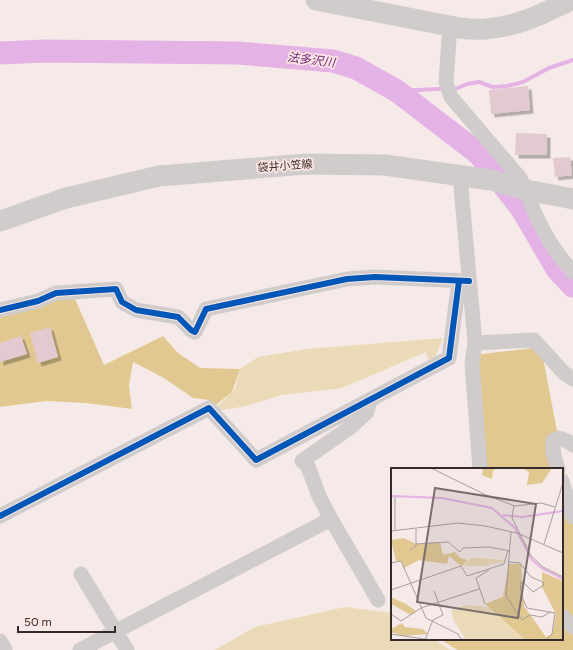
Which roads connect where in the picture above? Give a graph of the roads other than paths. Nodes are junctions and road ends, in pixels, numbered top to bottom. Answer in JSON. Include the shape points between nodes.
{"nodes":[{"id":1,"x":316,"y":0,"type":"edge"},
{"id":2,"x":571,"y":0,"type":"edge"},
{"id":3,"x":450,"y":26,"type":"junction"},
{"id":4,"x":460,"y":176,"type":"junction"},
{"id":5,"x":524,"y":189,"type":"junction"},
{"id":6,"x":573,"y":199,"type":"edge"},
{"id":7,"x":0,"y":221,"type":"edge"},
{"id":8,"x":573,"y":272,"type":"edge"},
{"id":9,"x":464,"y":281,"type":"junction"},
{"id":10,"x":0,"y":310,"type":"edge"},
{"id":11,"x":475,"y":343,"type":"junction"},
{"id":12,"x":573,"y":379,"type":"edge"},
{"id":13,"x":370,"y":400,"type":"junction"},
{"id":14,"x":573,"y":445,"type":"edge"},
{"id":15,"x":480,"y":468,"type":"edge"},
{"id":16,"x":558,"y":468,"type":"edge"},
{"id":17,"x":563,"y":484,"type":"edge"},
{"id":18,"x":0,"y":516,"type":"edge"},
{"id":19,"x":573,"y":517,"type":"edge"},
{"id":20,"x":331,"y":519,"type":"junction"},
{"id":21,"x":81,"y":574,"type":"dead end"},
{"id":22,"x":378,"y":600,"type":"dead end"},
{"id":23,"x":563,"y":617,"type":"edge"},
{"id":24,"x":573,"y":627,"type":"edge"},
{"id":25,"x":116,"y":631,"type":"junction"},
{"id":26,"x":0,"y":641,"type":"edge"},
{"id":27,"x":5,"y":650,"type":"edge"},
{"id":28,"x":80,"y":650,"type":"edge"},
{"id":29,"x":127,"y":650,"type":"edge"}],
"edges":[{"from":1,"to":3,"type":"main road"},
{"from":2,"to":3,"type":"main road","via":[[510,26],[484,30]]},
{"from":3,"to":5,"type":"street","via":[[446,82],[451,97],[520,178]]},
{"from":4,"to":5,"type":"main road","name":"袋井小笠線","via":[[491,180]]},
{"from":4,"to":7,"type":"main road","name":"袋井小笠線","via":[[385,165],[307,164],[159,176],[66,198]]},
{"from":4,"to":9,"type":"street"},
{"from":5,"to":6,"type":"main road","name":"袋井小笠線"},
{"from":5,"to":8,"type":"street","via":[[539,223]]},
{"from":9,"to":10,"type":"street","via":[[347,279],[206,309],[195,332],[178,317],[136,310],[122,302],[116,289],[56,293],[38,301]]},
{"from":9,"to":11,"type":"street"},
{"from":9,"to":13,"type":"street","via":[[449,358]]},
{"from":11,"to":12,"type":"street","via":[[534,340],[564,373]]},
{"from":11,"to":15,"type":"street","via":[[472,364]]},
{"from":13,"to":18,"type":"street","via":[[256,460],[209,408]]},
{"from":13,"to":20,"type":"street","via":[[367,412],[352,426],[302,461],[306,464]]},
{"from":14,"to":16,"type":"street","via":[[559,438],[553,441]]},
{"from":17,"to":19,"type":"street"},
{"from":20,"to":22,"type":"street"},
{"from":20,"to":25,"type":"street"},
{"from":21,"to":25,"type":"street"},
{"from":23,"to":24,"type":"street"},
{"from":25,"to":28,"type":"street"},
{"from":25,"to":29,"type":"street"},
{"from":26,"to":27,"type":"street"}]}
